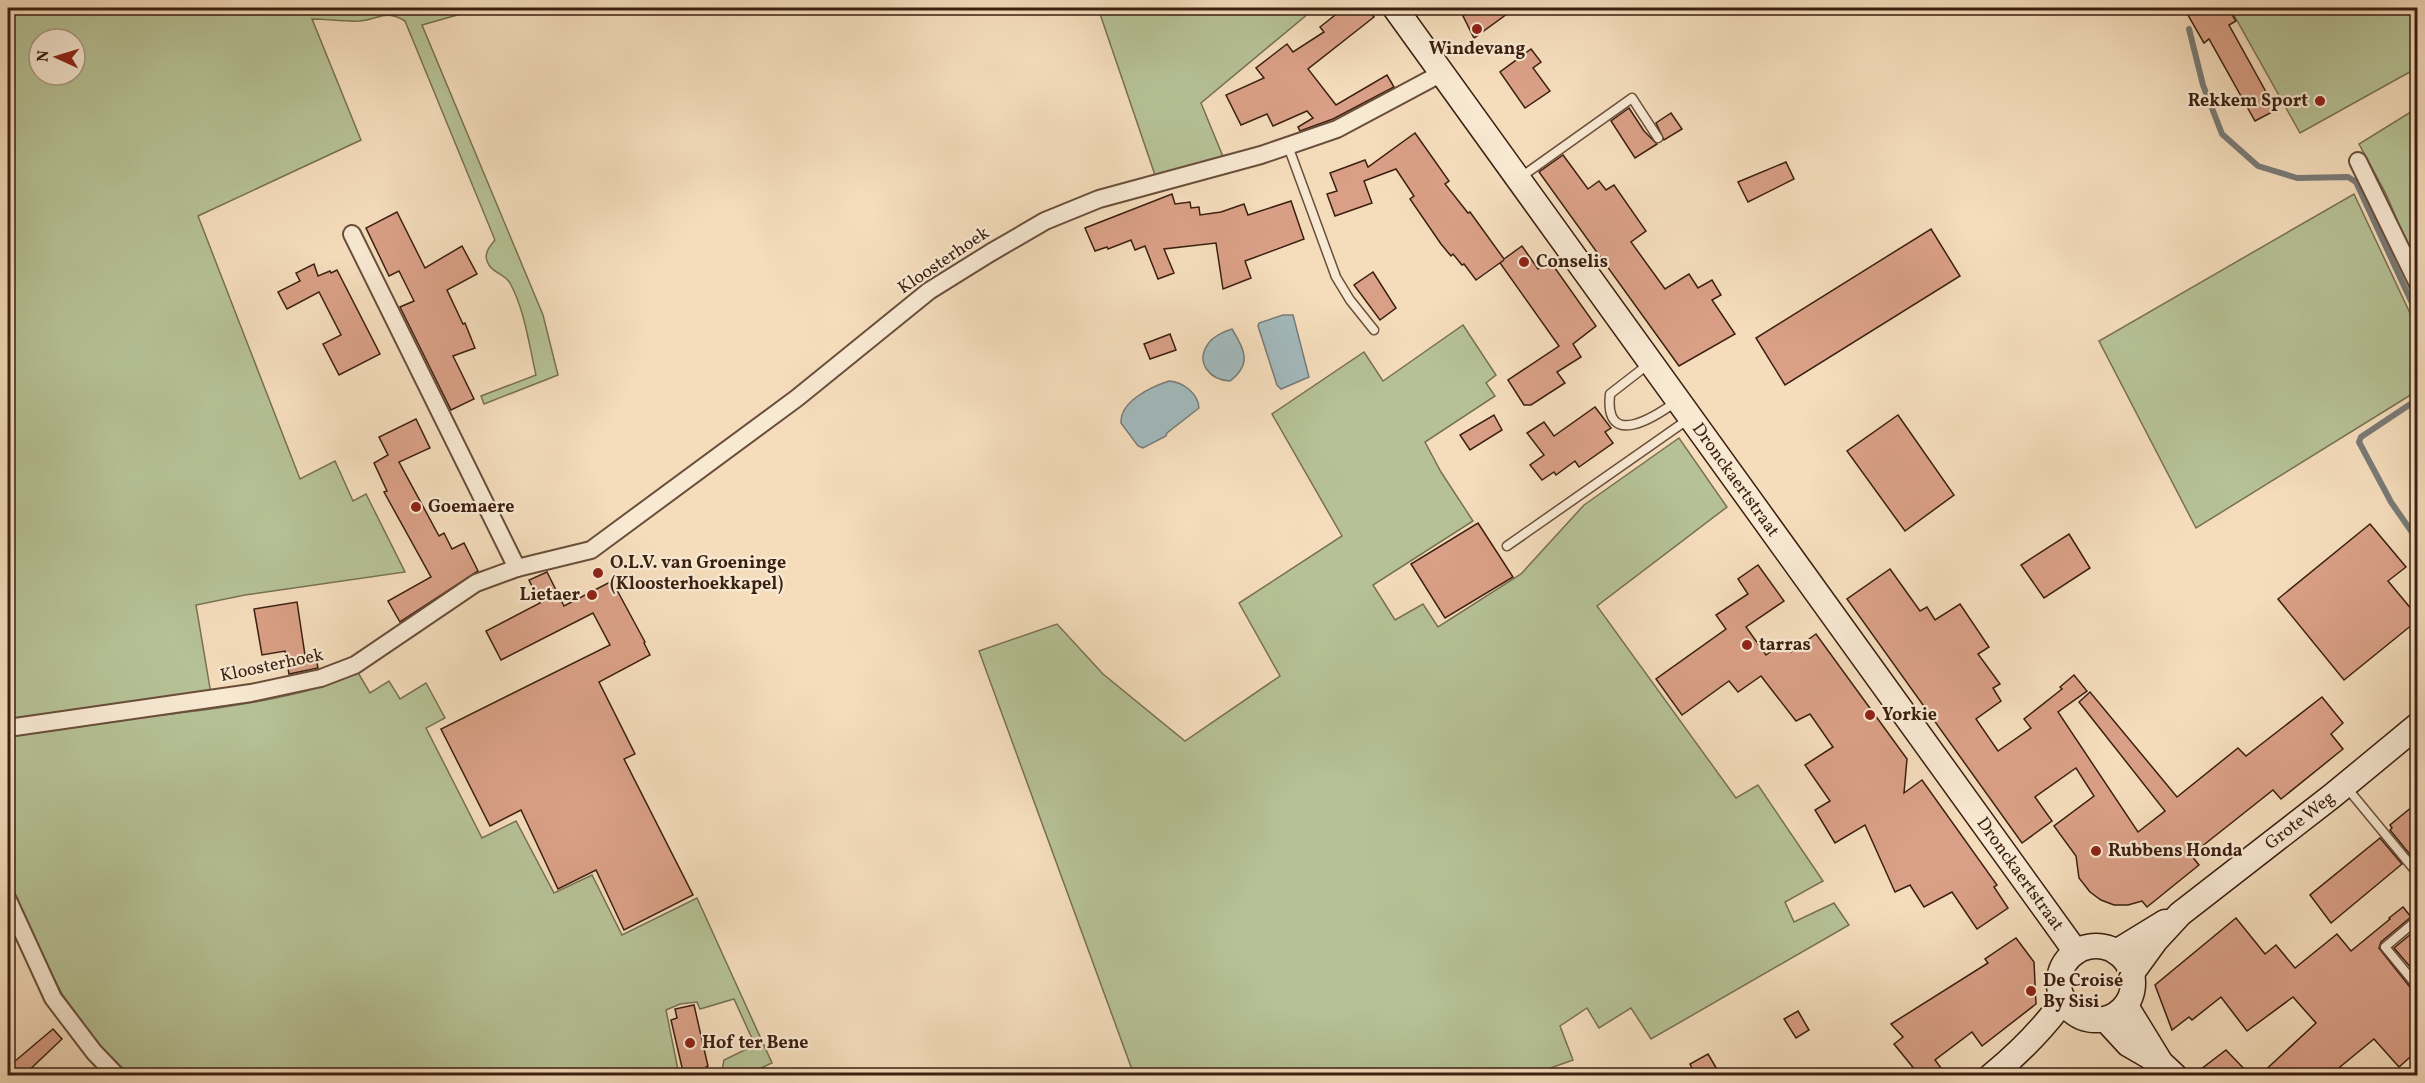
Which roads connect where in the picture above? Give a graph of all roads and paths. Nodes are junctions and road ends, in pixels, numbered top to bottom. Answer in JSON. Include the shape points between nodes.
{"nodes":[{"id":1,"x":1401,"y":10,"type":"edge"},
{"id":2,"x":1442,"y":73,"type":"junction"},
{"id":3,"x":1658,"y":138,"type":"dead end"},
{"id":4,"x":1288,"y":146,"type":"junction"},
{"id":5,"x":2358,"y":161,"type":"dead end"},
{"id":6,"x":1518,"y":179,"type":"junction"},
{"id":7,"x":352,"y":234,"type":"dead end"},
{"id":8,"x":2418,"y":284,"type":"edge"},
{"id":9,"x":1374,"y":330,"type":"dead end"},
{"id":10,"x":1650,"y":362,"type":"junction"},
{"id":11,"x":1684,"y":409,"type":"junction"},
{"id":12,"x":1507,"y":546,"type":"dead end"},
{"id":13,"x":517,"y":568,"type":"junction"},
{"id":14,"x":2418,"y":725,"type":"edge"},
{"id":15,"x":8,"y":728,"type":"edge"},
{"id":16,"x":2345,"y":785,"type":"junction"},
{"id":17,"x":2418,"y":874,"type":"edge"},
{"id":18,"x":8,"y":900,"type":"edge"},
{"id":19,"x":2180,"y":914,"type":"junction"},
{"id":20,"x":2418,"y":919,"type":"edge"},
{"id":21,"x":2076,"y":952,"type":"junction"},
{"id":22,"x":2116,"y":952,"type":"junction"},
{"id":23,"x":2132,"y":973,"type":"junction"},
{"id":24,"x":2418,"y":987,"type":"edge"},
{"id":25,"x":2126,"y":1006,"type":"junction"},
{"id":26,"x":2072,"y":1008,"type":"junction"},
{"id":27,"x":2105,"y":1019,"type":"junction"},
{"id":28,"x":2168,"y":1069,"type":"edge"},
{"id":29,"x":117,"y":1076,"type":"edge"},
{"id":30,"x":1991,"y":1076,"type":"edge"}],
"edges":[{"from":1,"to":2,"type":"main road","name":"Dronckaertstraat"},
{"from":2,"to":4,"type":"street","name":"Kloosterhoek","via":[[1337,129]]},
{"from":2,"to":6,"type":"main road","name":"Dronckaertstraat"},
{"from":3,"to":6,"type":"lane","via":[[1632,98]]},
{"from":4,"to":9,"type":"lane","via":[[1335,277]]},
{"from":4,"to":13,"type":"street","name":"Kloosterhoek","via":[[1099,199],[1045,221],[929,291],[797,398],[591,550]]},
{"from":5,"to":8,"type":"street"},
{"from":6,"to":10,"type":"main road","name":"Dronckaertstraat"},
{"from":7,"to":13,"type":"street"},
{"from":10,"to":11,"type":"main road","name":"Dronckaertstraat"},
{"from":10,"to":11,"type":"lane","via":[[1610,394],[1609,408],[1615,421],[1625,426],[1636,425]]},
{"from":11,"to":12,"type":"lane"},
{"from":11,"to":21,"type":"main road","name":"Dronckaertstraat"},
{"from":13,"to":15,"type":"street","name":"Kloosterhoek","via":[[476,583],[355,665],[321,678],[251,693]]},
{"from":14,"to":16,"type":"main road","name":"Grote Weg"},
{"from":16,"to":17,"type":"lane"},
{"from":16,"to":19,"type":"main road","name":"Grote Weg"},
{"from":18,"to":29,"type":"street","via":[[53,998]]},
{"from":19,"to":22,"type":"main road","name":"Grote Weg"},
{"from":19,"to":23,"type":"main road","name":"Grote Weg"},
{"from":20,"to":24,"type":"lane","via":[[2385,947]]},
{"from":21,"to":22,"type":"main road","via":[[2100,946]]},
{"from":21,"to":26,"type":"main road","via":[[2061,972],[2059,985]]},
{"from":22,"to":23,"type":"main road"},
{"from":23,"to":25,"type":"main road","via":[[2132,993]]},
{"from":25,"to":27,"type":"main road"},
{"from":25,"to":28,"type":"main road"},
{"from":26,"to":27,"type":"main road","via":[[2092,1019]]},
{"from":26,"to":30,"type":"main road","via":[[2069,1027],[2020,1053]]},
{"from":27,"to":28,"type":"main road","via":[[2128,1044]]}]}
